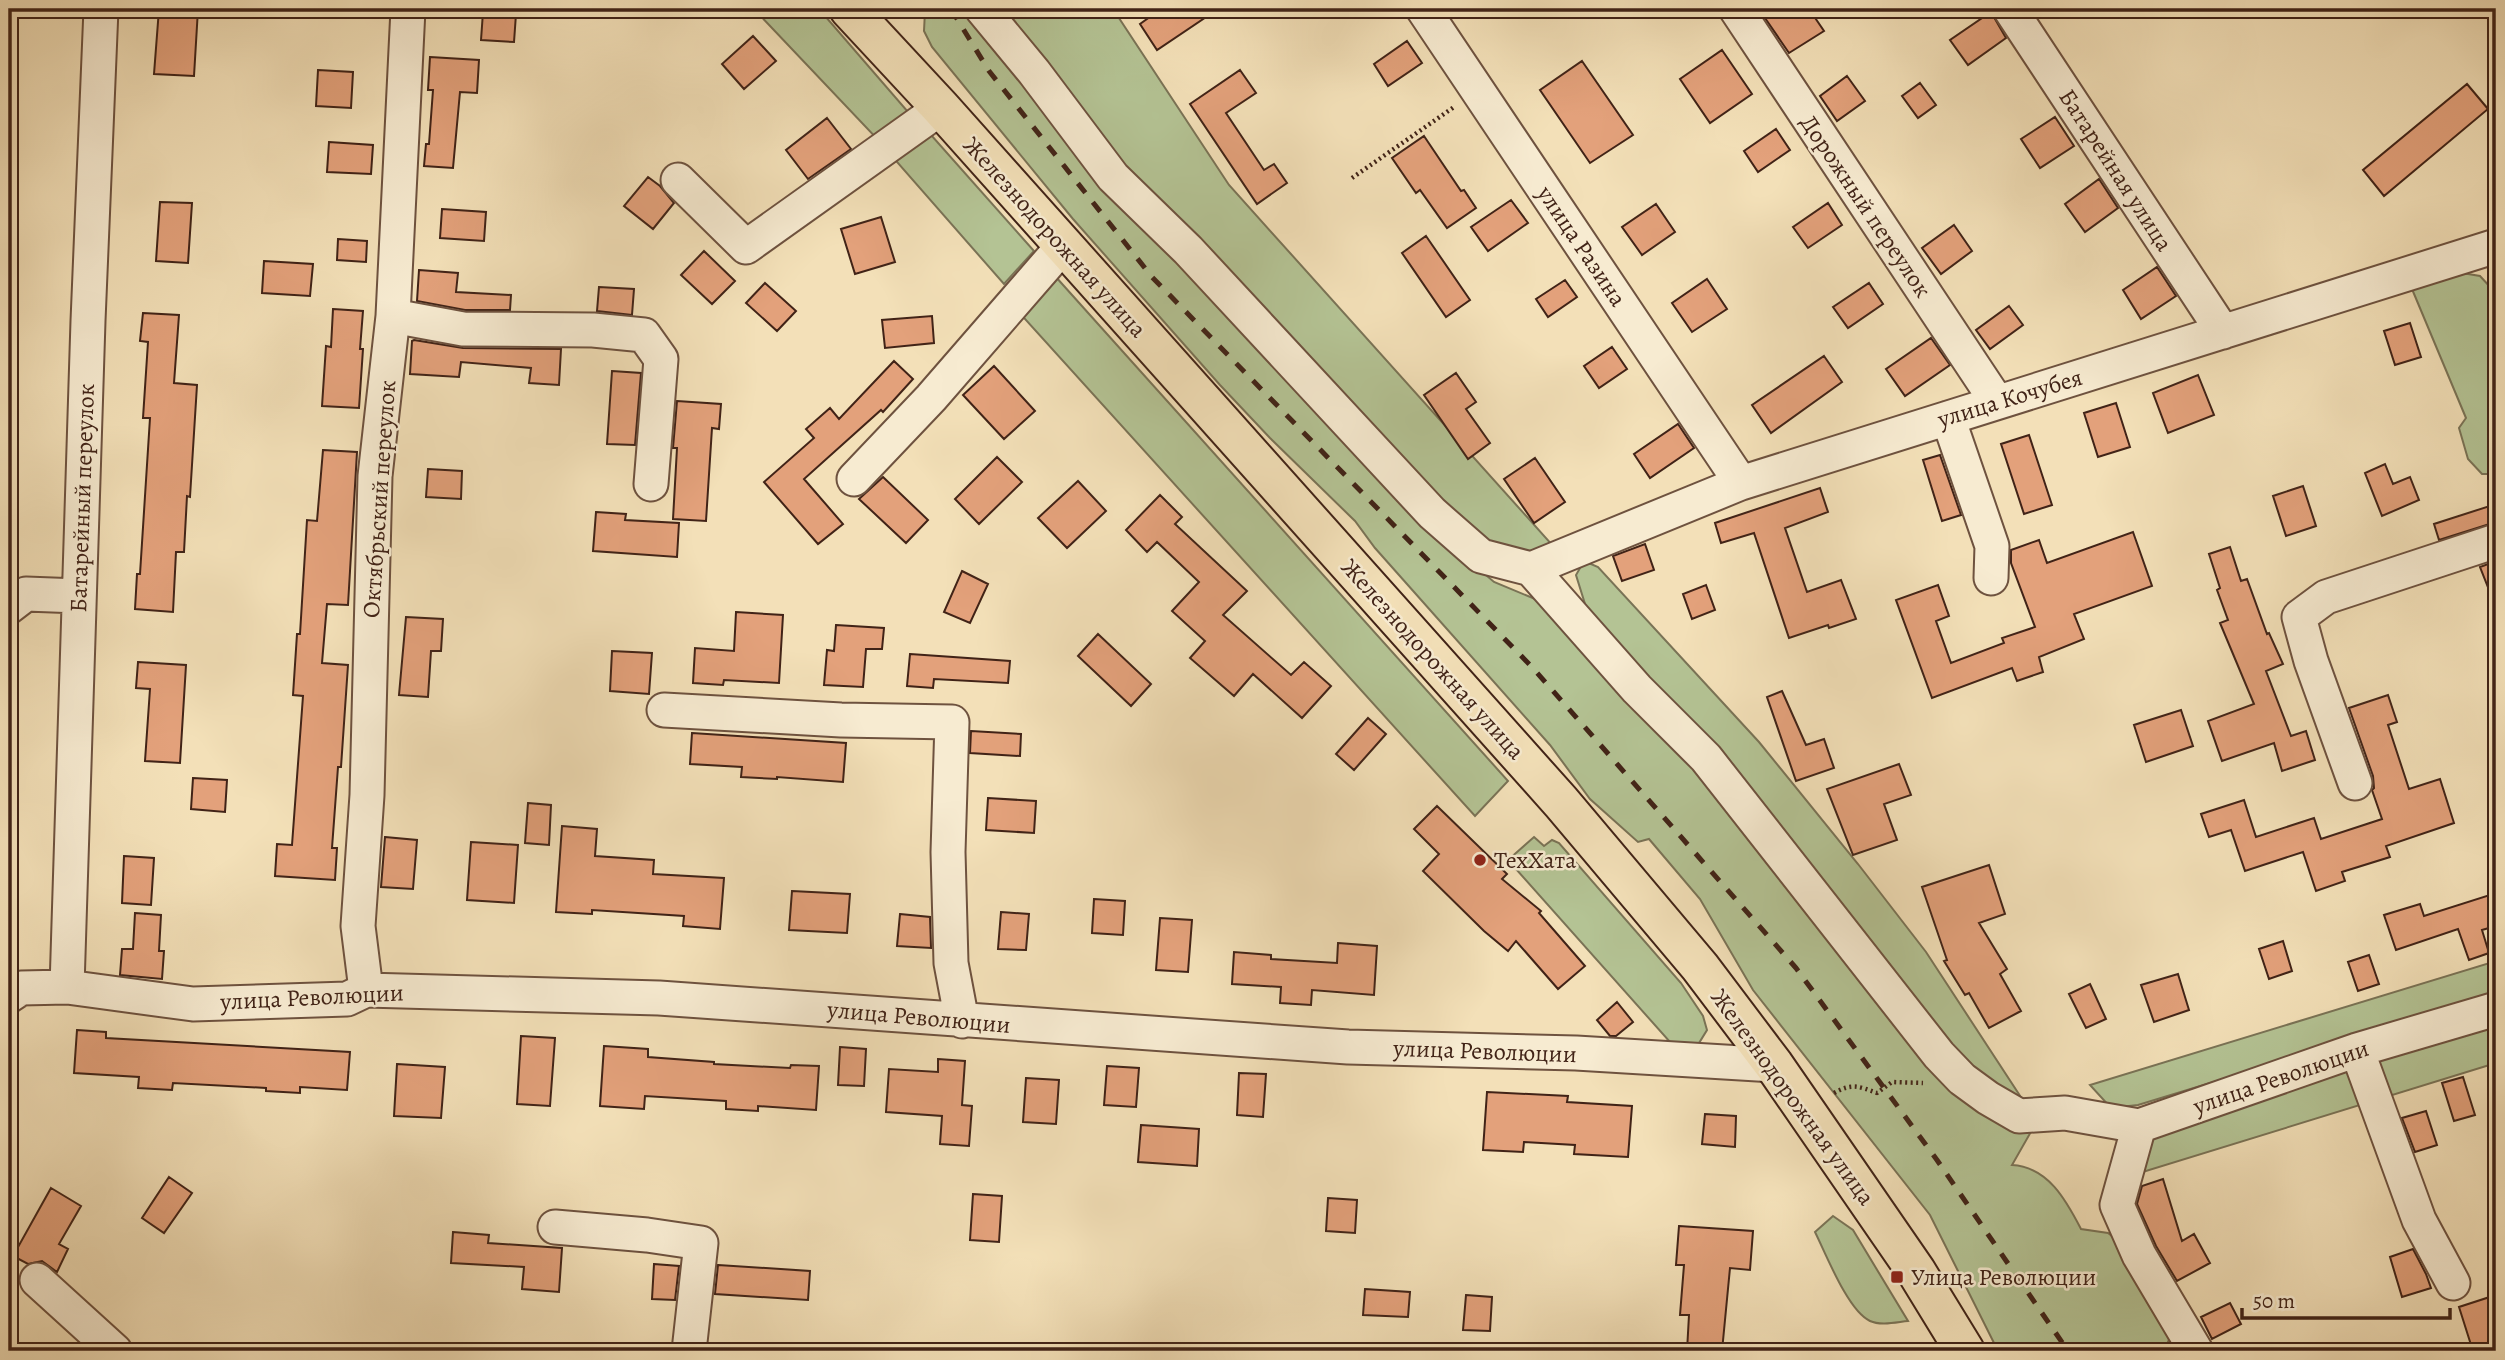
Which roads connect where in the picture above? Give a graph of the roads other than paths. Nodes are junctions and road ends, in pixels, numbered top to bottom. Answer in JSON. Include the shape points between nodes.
{"nodes":[{"id":1,"x":100,"y":9,"type":"edge"},
{"id":2,"x":408,"y":9,"type":"edge"},
{"id":3,"x":849,"y":9,"type":"edge"},
{"id":4,"x":982,"y":9,"type":"edge"},
{"id":5,"x":1423,"y":9,"type":"edge"},
{"id":6,"x":1736,"y":9,"type":"edge"},
{"id":7,"x":2010,"y":9,"type":"edge"},
{"id":8,"x":941,"y":108,"type":"junction"},
{"id":9,"x":678,"y":180,"type":"dead end"},
{"id":10,"x":1063,"y":246,"type":"junction"},
{"id":11,"x":2495,"y":250,"type":"edge"},
{"id":12,"x":393,"y":316,"type":"junction"},
{"id":13,"x":2222,"y":332,"type":"junction"},
{"id":14,"x":1997,"y":402,"type":"junction"},
{"id":15,"x":1948,"y":418,"type":"junction"},
{"id":16,"x":854,"y":479,"type":"dead end"},
{"id":17,"x":1741,"y":483,"type":"junction"},
{"id":18,"x":651,"y":484,"type":"dead end"},
{"id":19,"x":2496,"y":541,"type":"edge"},
{"id":20,"x":1531,"y":569,"type":"junction"},
{"id":21,"x":1991,"y":578,"type":"dead end"},
{"id":22,"x":79,"y":596,"type":"junction"},
{"id":23,"x":9,"y":607,"type":"edge"},
{"id":24,"x":664,"y":710,"type":"dead end"},
{"id":25,"x":2355,"y":783,"type":"dead end"},
{"id":26,"x":67,"y":987,"type":"junction"},
{"id":27,"x":366,"y":990,"type":"junction"},
{"id":28,"x":9,"y":996,"type":"edge"},
{"id":29,"x":2496,"y":1009,"type":"edge"},
{"id":30,"x":962,"y":1021,"type":"junction"},
{"id":31,"x":2357,"y":1050,"type":"junction"},
{"id":32,"x":1774,"y":1065,"type":"junction"},
{"id":33,"x":2139,"y":1126,"type":"junction"},
{"id":34,"x":555,"y":1227,"type":"dead end"},
{"id":35,"x":37,"y":1280,"type":"dead end"},
{"id":36,"x":2453,"y":1283,"type":"dead end"},
{"id":37,"x":115,"y":1351,"type":"edge"},
{"id":38,"x":690,"y":1351,"type":"edge"},
{"id":39,"x":1965,"y":1351,"type":"edge"},
{"id":40,"x":2196,"y":1351,"type":"edge"}],
"edges":[{"from":1,"to":22,"type":"street","name":"Батарейный переулок"},
{"from":2,"to":12,"type":"street","name":"Октябрьский переулок"},
{"from":3,"to":8,"type":"main road","name":"Железнодорожная улица"},
{"from":4,"to":20,"type":"street","via":[[1113,177],[1204,267],[1432,513],[1481,556]]},
{"from":5,"to":17,"type":"street","name":"улица Разина"},
{"from":6,"to":14,"type":"street","name":"Дорожный переулок"},
{"from":7,"to":13,"type":"street","name":"Батарейная улица"},
{"from":8,"to":9,"type":"street","via":[[746,247]]},
{"from":8,"to":10,"type":"main road","name":"Железнодорожная улица"},
{"from":10,"to":16,"type":"street"},
{"from":10,"to":32,"type":"main road","name":"Железнодорожная улица","via":[[1561,802],[1700,967]]},
{"from":11,"to":13,"type":"street","name":"улица Кочубея"},
{"from":12,"to":18,"type":"street","via":[[463,328],[644,335],[661,359]]},
{"from":12,"to":27,"type":"street","name":"Октябрьский переулок","via":[[375,476],[367,795],[358,926]]},
{"from":13,"to":14,"type":"street","name":"улица Кочубея"},
{"from":14,"to":15,"type":"street","name":"улица Кочубея"},
{"from":15,"to":17,"type":"street","name":"улица Кочубея"},
{"from":15,"to":21,"type":"street","via":[[1992,546]]},
{"from":17,"to":20,"type":"street","name":"улица Кочубея"},
{"from":19,"to":25,"type":"street","via":[[2326,597],[2299,617]]},
{"from":20,"to":33,"type":"street","name":"улица Революции","via":[[1637,689],[1706,758],[1962,1079],[2019,1116],[2065,1113]]},
{"from":22,"to":23,"type":"street","via":[[26,594]]},
{"from":22,"to":26,"type":"street","name":"Батарейный переулок"},
{"from":24,"to":30,"type":"street","via":[[952,722],[951,963]]},
{"from":26,"to":27,"type":"street","name":"улица Революции","via":[[193,1004],[347,999]]},
{"from":26,"to":28,"type":"street","name":"улица Революции","via":[[21,988]]},
{"from":27,"to":30,"type":"street","name":"улица Революции","via":[[659,998]]},
{"from":29,"to":31,"type":"street","name":"улица Революции"},
{"from":30,"to":32,"type":"street","name":"улица Революции","via":[[1348,1047]]},
{"from":31,"to":33,"type":"street","name":"улица Революции"},
{"from":31,"to":36,"type":"street","via":[[2419,1220]]},
{"from":32,"to":39,"type":"main road","name":"Железнодорожная улица","via":[[1916,1271]]},
{"from":33,"to":40,"type":"street","via":[[2118,1205],[2139,1255]]},
{"from":34,"to":38,"type":"street","via":[[701,1243]]},
{"from":35,"to":37,"type":"street"}]}
